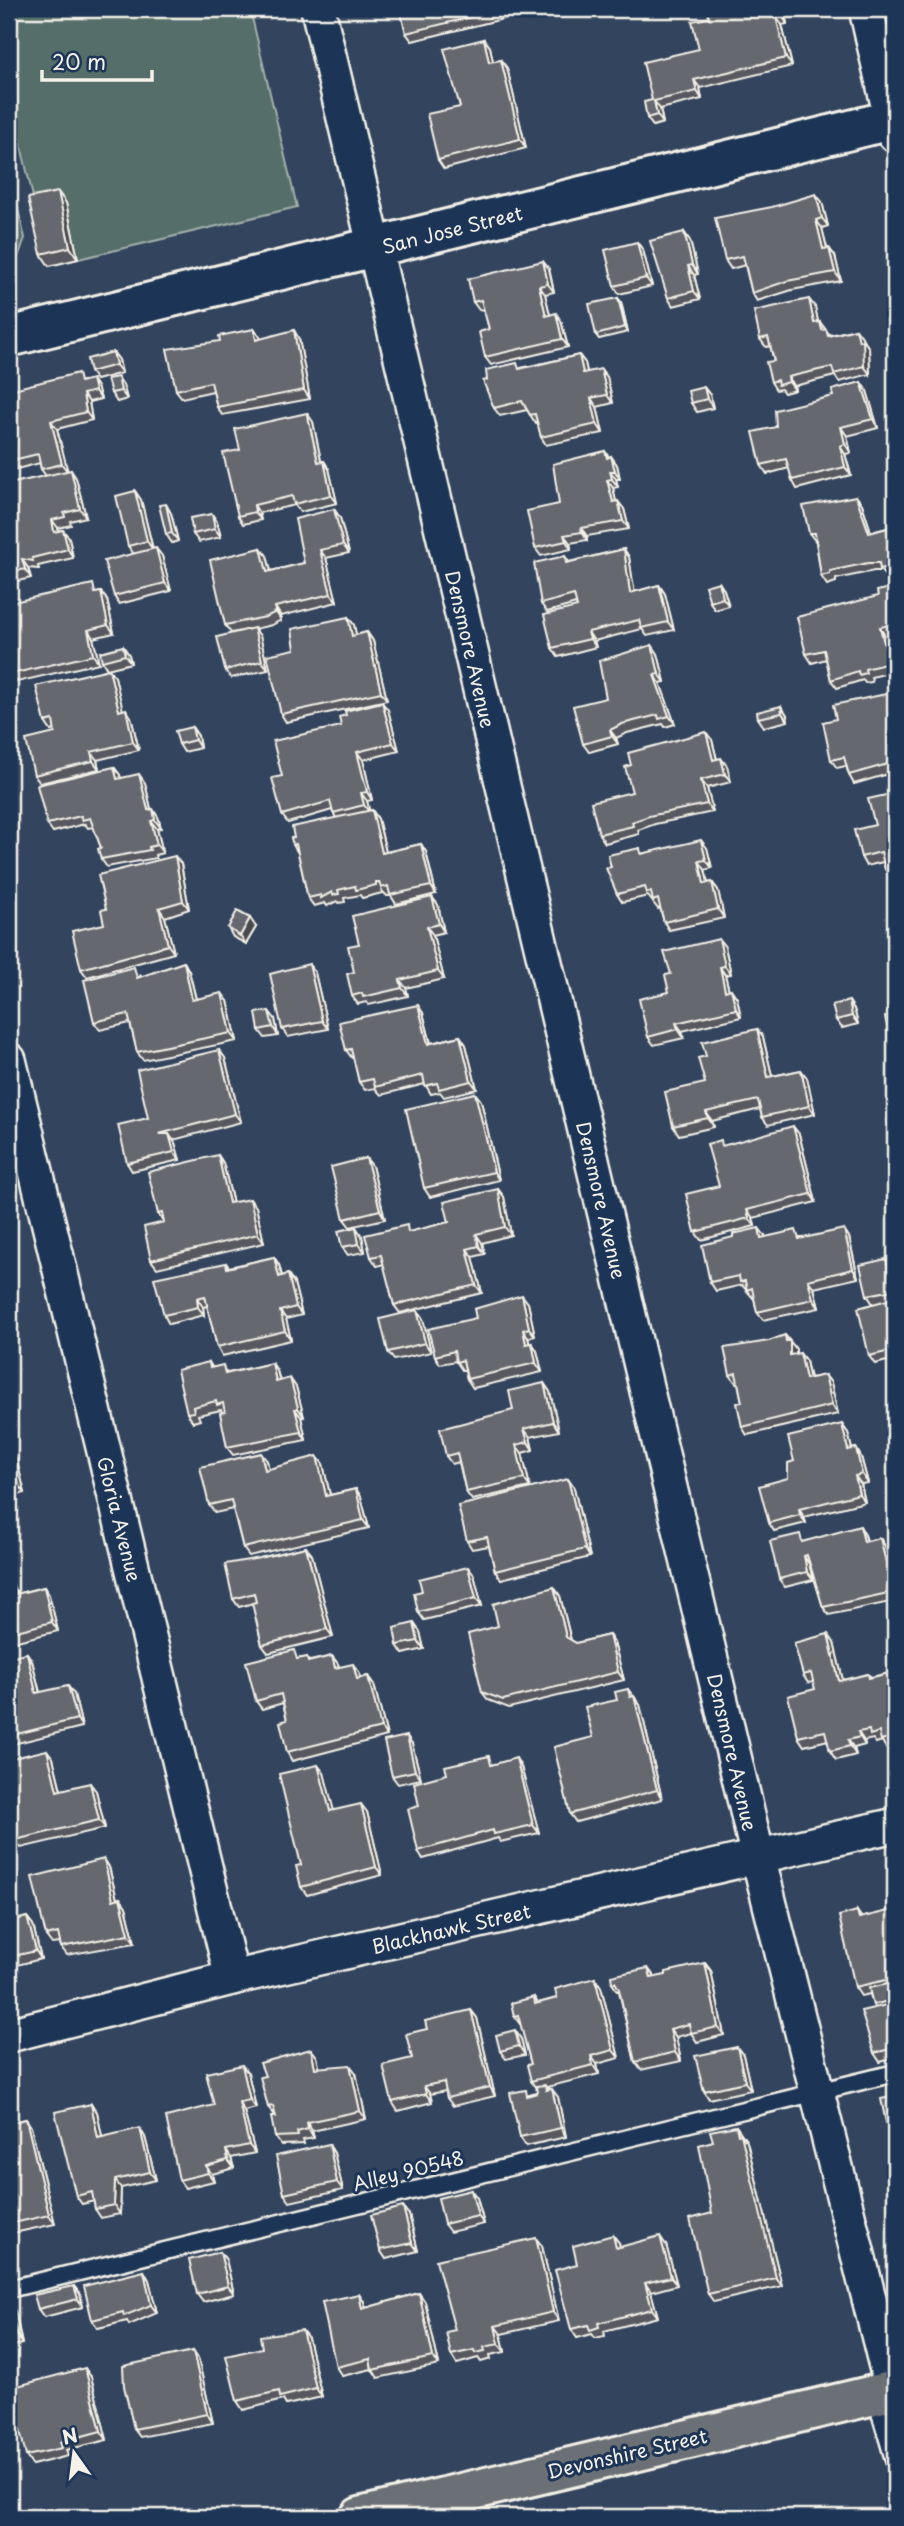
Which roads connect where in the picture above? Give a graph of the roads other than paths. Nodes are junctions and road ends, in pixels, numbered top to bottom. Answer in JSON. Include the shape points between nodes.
{"nodes":[{"id":1,"x":318,"y":9,"type":"edge"},
{"id":2,"x":866,"y":9,"type":"edge"},
{"id":3,"x":894,"y":125,"type":"edge"},
{"id":4,"x":375,"y":248,"type":"junction"},
{"id":5,"x":9,"y":337,"type":"edge"},
{"id":6,"x":9,"y":1060,"type":"edge"},
{"id":7,"x":895,"y":1825,"type":"edge"},
{"id":8,"x":758,"y":1857,"type":"junction"},
{"id":9,"x":232,"y":1978,"type":"junction"},
{"id":10,"x":9,"y":2035,"type":"edge"},
{"id":11,"x":895,"y":2073,"type":"edge"},
{"id":12,"x":817,"y":2092,"type":"junction"},
{"id":13,"x":9,"y":2289,"type":"edge"},
{"id":14,"x":887,"y":2392,"type":"edge"},
{"id":15,"x":895,"y":2463,"type":"edge"},
{"id":16,"x":360,"y":2517,"type":"edge"}],
"edges":[{"from":1,"to":4,"type":"street","name":"Densmore Avenue"},
{"from":2,"to":3,"type":"street"},
{"from":3,"to":4,"type":"street","name":"San Jose Street"},
{"from":4,"to":5,"type":"street","name":"San Jose Street"},
{"from":4,"to":8,"type":"street","name":"Densmore Avenue"},
{"from":6,"to":9,"type":"street","name":"Gloria Avenue"},
{"from":7,"to":8,"type":"street","name":"Blackhawk Street"},
{"from":8,"to":9,"type":"street","name":"Blackhawk Street"},
{"from":8,"to":12,"type":"street","name":"Densmore Avenue"},
{"from":9,"to":10,"type":"street","name":"Blackhawk Street"},
{"from":11,"to":12,"type":"lane","name":"Alley 90548"},
{"from":12,"to":13,"type":"lane","name":"Alley 90548"},
{"from":12,"to":14,"type":"street","name":"Densmore Avenue"},
{"from":14,"to":15,"type":"lane"},
{"from":14,"to":16,"type":"main road","name":"Devonshire Street"}]}
